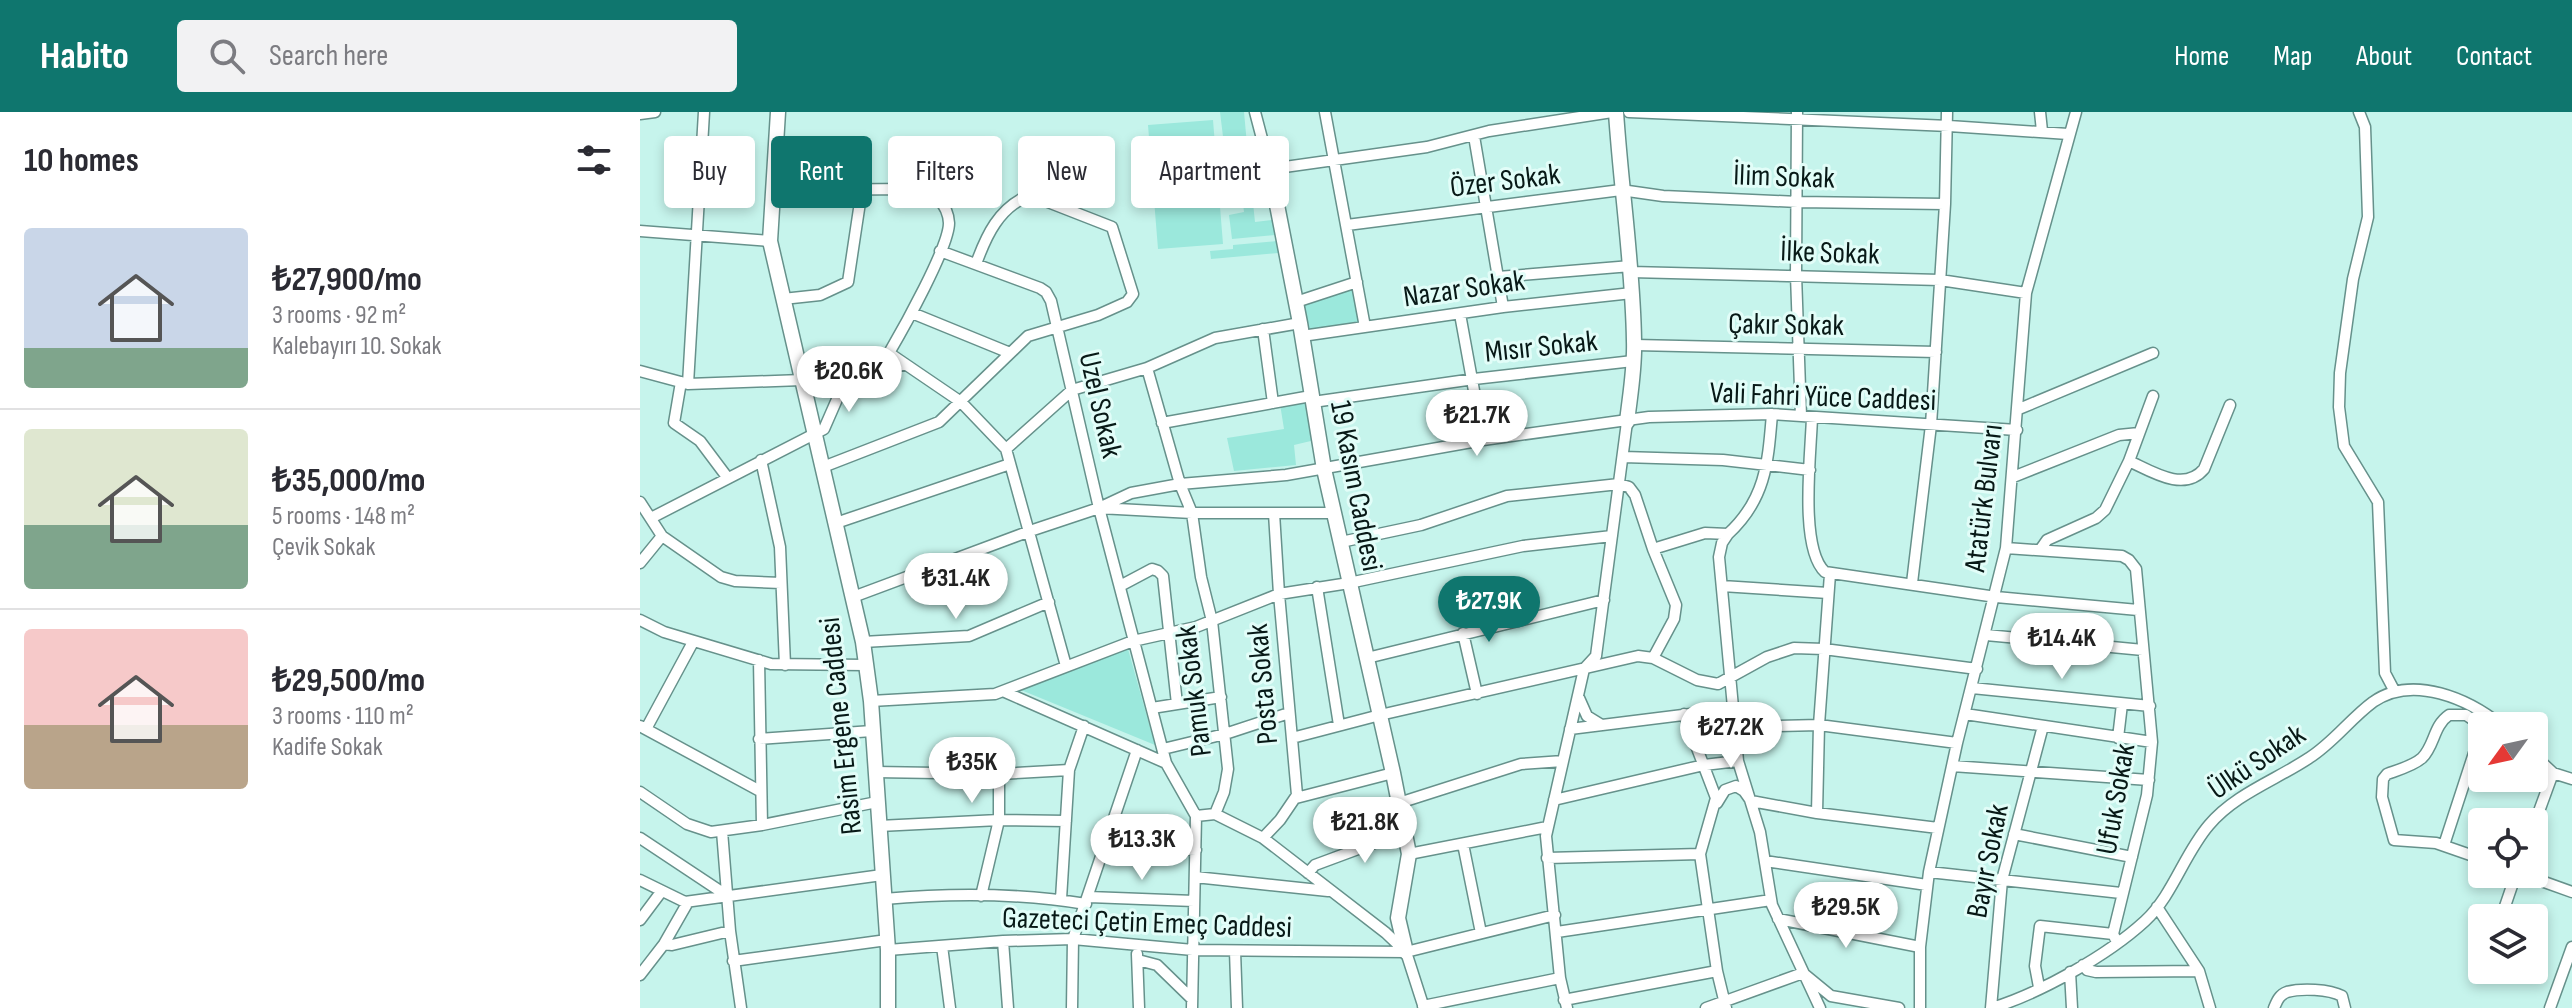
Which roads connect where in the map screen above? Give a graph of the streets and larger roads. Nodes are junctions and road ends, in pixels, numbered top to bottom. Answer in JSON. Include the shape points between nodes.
{"nodes":[{"id":1,"x":655,"y":112,"type":"edge"},
{"id":2,"x":704,"y":112,"type":"edge"},
{"id":3,"x":778,"y":112,"type":"edge"},
{"id":4,"x":1255,"y":112,"type":"edge"},
{"id":5,"x":1325,"y":112,"type":"edge"},
{"id":6,"x":1614,"y":112,"type":"edge"},
{"id":7,"x":1629,"y":112,"type":"edge"},
{"id":8,"x":1947,"y":112,"type":"edge"},
{"id":9,"x":2040,"y":112,"type":"edge"},
{"id":10,"x":2076,"y":112,"type":"edge"},
{"id":11,"x":2359,"y":112,"type":"edge"},
{"id":12,"x":640,"y":114,"type":"edge"},
{"id":13,"x":1706,"y":114,"type":"edge"},
{"id":14,"x":1797,"y":116,"type":"edge"},
{"id":15,"x":1949,"y":126,"type":"junction"},
{"id":16,"x":2042,"y":131,"type":"junction"},
{"id":17,"x":2068,"y":134,"type":"junction"},
{"id":18,"x":776,"y":136,"type":"edge"},
{"id":19,"x":1261,"y":136,"type":"edge"},
{"id":20,"x":1474,"y":136,"type":"junction"},
{"id":21,"x":1332,"y":161,"type":"junction"},
{"id":22,"x":1289,"y":167,"type":"edge"},
{"id":23,"x":872,"y":189,"type":"edge"},
{"id":24,"x":1621,"y":190,"type":"junction"},
{"id":25,"x":1798,"y":202,"type":"junction"},
{"id":26,"x":1945,"y":204,"type":"junction"},
{"id":27,"x":1487,"y":207,"type":"junction"},
{"id":28,"x":772,"y":208,"type":"edge"},
{"id":29,"x":859,"y":208,"type":"edge"},
{"id":30,"x":1278,"y":208,"type":"edge"},
{"id":31,"x":1347,"y":225,"type":"junction"},
{"id":32,"x":640,"y":231,"type":"edge"},
{"id":33,"x":696,"y":236,"type":"junction"},
{"id":34,"x":770,"y":241,"type":"junction"},
{"id":35,"x":940,"y":251,"type":"junction"},
{"id":36,"x":976,"y":264,"type":"junction"},
{"id":37,"x":1631,"y":269,"type":"junction"},
{"id":38,"x":1796,"y":275,"type":"junction"},
{"id":39,"x":1498,"y":277,"type":"junction"},
{"id":40,"x":1940,"y":280,"type":"junction"},
{"id":41,"x":1357,"y":282,"type":"junction"},
{"id":42,"x":1632,"y":293,"type":"junction"},
{"id":43,"x":2026,"y":293,"type":"junction"},
{"id":44,"x":783,"y":299,"type":"junction"},
{"id":45,"x":1296,"y":302,"type":"junction"},
{"id":46,"x":1503,"y":307,"type":"junction"},
{"id":47,"x":912,"y":313,"type":"junction"},
{"id":48,"x":1460,"y":314,"type":"junction"},
{"id":49,"x":1057,"y":327,"type":"junction"},
{"id":50,"x":1365,"y":327,"type":"junction"},
{"id":51,"x":1263,"y":329,"type":"junction"},
{"id":52,"x":1301,"y":329,"type":"junction"},
{"id":53,"x":1635,"y":345,"type":"junction"},
{"id":54,"x":1798,"y":349,"type":"junction"},
{"id":55,"x":1936,"y":352,"type":"junction"},
{"id":56,"x":889,"y":353,"type":"junction"},
{"id":57,"x":1010,"y":353,"type":"junction"},
{"id":58,"x":2153,"y":353,"type":"dead end"},
{"id":59,"x":1633,"y":361,"type":"junction"},
{"id":60,"x":905,"y":364,"type":"junction"},
{"id":61,"x":852,"y":365,"type":"junction"},
{"id":62,"x":1147,"y":368,"type":"junction"},
{"id":63,"x":640,"y":371,"type":"edge"},
{"id":64,"x":1474,"y":379,"type":"junction"},
{"id":65,"x":802,"y":380,"type":"junction"},
{"id":66,"x":684,"y":383,"type":"junction"},
{"id":67,"x":843,"y":385,"type":"junction"},
{"id":68,"x":1072,"y":390,"type":"junction"},
{"id":69,"x":2153,"y":396,"type":"dead end"},
{"id":70,"x":1312,"y":399,"type":"junction"},
{"id":71,"x":961,"y":402,"type":"junction"},
{"id":72,"x":1273,"y":403,"type":"junction"},
{"id":73,"x":2230,"y":405,"type":"dead end"},
{"id":74,"x":2019,"y":409,"type":"junction"},
{"id":75,"x":1772,"y":414,"type":"junction"},
{"id":76,"x":1806,"y":417,"type":"junction"},
{"id":77,"x":1627,"y":422,"type":"junction"},
{"id":78,"x":1162,"y":423,"type":"junction"},
{"id":79,"x":1931,"y":425,"type":"junction"},
{"id":80,"x":2017,"y":430,"type":"junction"},
{"id":81,"x":2139,"y":433,"type":"junction"},
{"id":82,"x":815,"y":434,"type":"junction"},
{"id":83,"x":1483,"y":440,"type":"junction"},
{"id":84,"x":1006,"y":449,"type":"junction"},
{"id":85,"x":1623,"y":457,"type":"junction"},
{"id":86,"x":761,"y":460,"type":"junction"},
{"id":87,"x":2129,"y":461,"type":"junction"},
{"id":88,"x":1010,"y":464,"type":"junction"},
{"id":89,"x":1767,"y":466,"type":"junction"},
{"id":90,"x":823,"y":467,"type":"junction"},
{"id":91,"x":1324,"y":469,"type":"junction"},
{"id":92,"x":1810,"y":470,"type":"junction"},
{"id":93,"x":727,"y":477,"type":"junction"},
{"id":94,"x":2013,"y":477,"type":"junction"},
{"id":95,"x":1180,"y":484,"type":"junction"},
{"id":96,"x":1619,"y":484,"type":"junction"},
{"id":97,"x":640,"y":502,"type":"edge"},
{"id":98,"x":1099,"y":508,"type":"junction"},
{"id":99,"x":1192,"y":513,"type":"junction"},
{"id":100,"x":1274,"y":513,"type":"junction"},
{"id":101,"x":1334,"y":513,"type":"junction"},
{"id":102,"x":651,"y":518,"type":"junction"},
{"id":103,"x":836,"y":523,"type":"junction"},
{"id":104,"x":1030,"y":531,"type":"junction"},
{"id":105,"x":1728,"y":534,"type":"junction"},
{"id":106,"x":662,"y":536,"type":"junction"},
{"id":107,"x":1612,"y":536,"type":"junction"},
{"id":108,"x":1341,"y":542,"type":"junction"},
{"id":109,"x":2006,"y":548,"type":"junction"},
{"id":110,"x":1653,"y":549,"type":"junction"},
{"id":111,"x":2040,"y":550,"type":"junction"},
{"id":112,"x":640,"y":563,"type":"edge"},
{"id":113,"x":1830,"y":574,"type":"junction"},
{"id":114,"x":781,"y":583,"type":"junction"},
{"id":115,"x":1349,"y":583,"type":"junction"},
{"id":116,"x":1912,"y":583,"type":"junction"},
{"id":117,"x":1120,"y":586,"type":"junction"},
{"id":118,"x":1722,"y":586,"type":"junction"},
{"id":119,"x":1317,"y":587,"type":"junction"},
{"id":120,"x":1828,"y":593,"type":"junction"},
{"id":121,"x":1279,"y":594,"type":"junction"},
{"id":122,"x":853,"y":597,"type":"junction"},
{"id":123,"x":1996,"y":597,"type":"junction"},
{"id":124,"x":1604,"y":600,"type":"junction"},
{"id":125,"x":1049,"y":602,"type":"junction"},
{"id":126,"x":2138,"y":610,"type":"junction"},
{"id":127,"x":640,"y":620,"type":"edge"},
{"id":128,"x":1212,"y":621,"type":"junction"},
{"id":129,"x":1463,"y":633,"type":"junction"},
{"id":130,"x":1168,"y":634,"type":"junction"},
{"id":131,"x":1986,"y":635,"type":"junction"},
{"id":132,"x":1133,"y":641,"type":"junction"},
{"id":133,"x":693,"y":642,"type":"junction"},
{"id":134,"x":863,"y":642,"type":"junction"},
{"id":135,"x":1824,"y":649,"type":"junction"},
{"id":136,"x":2143,"y":650,"type":"junction"},
{"id":137,"x":1367,"y":658,"type":"junction"},
{"id":138,"x":1653,"y":658,"type":"junction"},
{"id":139,"x":759,"y":660,"type":"junction"},
{"id":140,"x":785,"y":665,"type":"junction"},
{"id":141,"x":866,"y":665,"type":"junction"},
{"id":142,"x":1066,"y":666,"type":"junction"},
{"id":143,"x":1584,"y":669,"type":"junction"},
{"id":144,"x":1977,"y":669,"type":"junction"},
{"id":145,"x":1729,"y":679,"type":"junction"},
{"id":146,"x":1972,"y":688,"type":"junction"},
{"id":147,"x":1005,"y":692,"type":"junction"},
{"id":148,"x":2395,"y":692,"type":"junction"},
{"id":149,"x":1578,"y":693,"type":"junction"},
{"id":150,"x":1477,"y":694,"type":"junction"},
{"id":151,"x":1221,"y":697,"type":"junction"},
{"id":152,"x":871,"y":701,"type":"junction"},
{"id":153,"x":1177,"y":704,"type":"junction"},
{"id":154,"x":2122,"y":704,"type":"junction"},
{"id":155,"x":2150,"y":706,"type":"junction"},
{"id":156,"x":1152,"y":708,"type":"junction"},
{"id":157,"x":1731,"y":709,"type":"junction"},
{"id":158,"x":2484,"y":712,"type":"edge"},
{"id":159,"x":1289,"y":713,"type":"junction"},
{"id":160,"x":1684,"y":714,"type":"junction"},
{"id":161,"x":1965,"y":714,"type":"junction"},
{"id":162,"x":1380,"y":715,"type":"junction"},
{"id":163,"x":2468,"y":716,"type":"edge"},
{"id":164,"x":1339,"y":725,"type":"junction"},
{"id":165,"x":1602,"y":725,"type":"junction"},
{"id":166,"x":1819,"y":725,"type":"junction"},
{"id":167,"x":1084,"y":726,"type":"junction"},
{"id":168,"x":2043,"y":726,"type":"junction"},
{"id":169,"x":1734,"y":727,"type":"junction"},
{"id":170,"x":643,"y":728,"type":"edge"},
{"id":171,"x":1570,"y":729,"type":"junction"},
{"id":172,"x":872,"y":731,"type":"junction"},
{"id":173,"x":1225,"y":734,"type":"junction"},
{"id":174,"x":1292,"y":738,"type":"junction"},
{"id":175,"x":2118,"y":738,"type":"junction"},
{"id":176,"x":759,"y":739,"type":"junction"},
{"id":177,"x":2152,"y":742,"type":"junction"},
{"id":178,"x":1957,"y":743,"type":"junction"},
{"id":179,"x":1163,"y":749,"type":"junction"},
{"id":180,"x":1137,"y":750,"type":"junction"},
{"id":181,"x":1563,"y":761,"type":"junction"},
{"id":182,"x":1738,"y":761,"type":"junction"},
{"id":183,"x":1166,"y":763,"type":"junction"},
{"id":184,"x":1704,"y":765,"type":"junction"},
{"id":185,"x":1952,"y":766,"type":"junction"},
{"id":186,"x":2548,"y":768,"type":"edge"},
{"id":187,"x":1069,"y":770,"type":"junction"},
{"id":188,"x":875,"y":772,"type":"junction"},
{"id":189,"x":2032,"y":772,"type":"junction"},
{"id":190,"x":2468,"y":772,"type":"edge"},
{"id":191,"x":1393,"y":773,"type":"junction"},
{"id":192,"x":2553,"y":773,"type":"junction"},
{"id":193,"x":999,"y":774,"type":"junction"},
{"id":194,"x":2572,"y":779,"type":"edge"},
{"id":195,"x":2149,"y":780,"type":"junction"},
{"id":196,"x":1737,"y":784,"type":"junction"},
{"id":197,"x":760,"y":791,"type":"junction"},
{"id":198,"x":640,"y":792,"type":"edge"},
{"id":199,"x":1296,"y":798,"type":"junction"},
{"id":200,"x":1554,"y":800,"type":"junction"},
{"id":201,"x":1751,"y":801,"type":"junction"},
{"id":202,"x":877,"y":802,"type":"junction"},
{"id":203,"x":1399,"y":803,"type":"junction"},
{"id":204,"x":1715,"y":807,"type":"junction"},
{"id":205,"x":2540,"y":808,"type":"edge"},
{"id":206,"x":1817,"y":813,"type":"junction"},
{"id":207,"x":1215,"y":814,"type":"junction"},
{"id":208,"x":1196,"y":816,"type":"junction"},
{"id":209,"x":999,"y":820,"type":"junction"},
{"id":210,"x":1066,"y":821,"type":"junction"},
{"id":211,"x":762,"y":825,"type":"junction"},
{"id":212,"x":879,"y":826,"type":"junction"},
{"id":213,"x":1547,"y":827,"type":"junction"},
{"id":214,"x":1938,"y":828,"type":"junction"},
{"id":215,"x":722,"y":831,"type":"junction"},
{"id":216,"x":1404,"y":832,"type":"junction"},
{"id":217,"x":2014,"y":834,"type":"junction"},
{"id":218,"x":640,"y":838,"type":"edge"},
{"id":219,"x":1263,"y":838,"type":"junction"},
{"id":220,"x":1463,"y":844,"type":"junction"},
{"id":221,"x":2444,"y":845,"type":"junction"},
{"id":222,"x":1106,"y":847,"type":"junction"},
{"id":223,"x":1196,"y":850,"type":"junction"},
{"id":224,"x":1409,"y":854,"type":"junction"},
{"id":225,"x":1700,"y":854,"type":"junction"},
{"id":226,"x":2468,"y":854,"type":"edge"},
{"id":227,"x":2132,"y":857,"type":"junction"},
{"id":228,"x":1547,"y":858,"type":"junction"},
{"id":229,"x":1765,"y":861,"type":"junction"},
{"id":230,"x":1929,"y":872,"type":"junction"},
{"id":231,"x":1308,"y":873,"type":"junction"},
{"id":232,"x":882,"y":875,"type":"junction"},
{"id":233,"x":1195,"y":877,"type":"junction"},
{"id":234,"x":640,"y":880,"type":"edge"},
{"id":235,"x":2002,"y":880,"type":"junction"},
{"id":236,"x":2548,"y":883,"type":"edge"},
{"id":237,"x":1927,"y":885,"type":"junction"},
{"id":238,"x":1331,"y":891,"type":"junction"},
{"id":239,"x":661,"y":892,"type":"junction"},
{"id":240,"x":2572,"y":892,"type":"edge"},
{"id":241,"x":2121,"y":893,"type":"junction"},
{"id":242,"x":726,"y":895,"type":"junction"},
{"id":243,"x":981,"y":896,"type":"junction"},
{"id":244,"x":884,"y":899,"type":"junction"},
{"id":245,"x":1061,"y":899,"type":"junction"},
{"id":246,"x":1087,"y":900,"type":"junction"},
{"id":247,"x":1771,"y":900,"type":"junction"},
{"id":248,"x":1194,"y":901,"type":"junction"},
{"id":249,"x":688,"y":902,"type":"junction"},
{"id":250,"x":2157,"y":907,"type":"junction"},
{"id":251,"x":1707,"y":908,"type":"junction"},
{"id":252,"x":1555,"y":915,"type":"junction"},
{"id":253,"x":1398,"y":918,"type":"junction"},
{"id":254,"x":1778,"y":919,"type":"junction"},
{"id":255,"x":640,"y":920,"type":"edge"},
{"id":256,"x":1381,"y":929,"type":"junction"},
{"id":257,"x":730,"y":931,"type":"junction"},
{"id":258,"x":1557,"y":932,"type":"junction"},
{"id":259,"x":1481,"y":933,"type":"junction"},
{"id":260,"x":2115,"y":938,"type":"junction"},
{"id":261,"x":1073,"y":939,"type":"junction"},
{"id":262,"x":1003,"y":941,"type":"junction"},
{"id":263,"x":664,"y":944,"type":"junction"},
{"id":264,"x":887,"y":945,"type":"junction"},
{"id":265,"x":1136,"y":945,"type":"junction"},
{"id":266,"x":942,"y":946,"type":"junction"},
{"id":267,"x":1920,"y":947,"type":"junction"},
{"id":268,"x":2572,"y":947,"type":"edge"},
{"id":269,"x":1193,"y":950,"type":"junction"},
{"id":270,"x":1235,"y":951,"type":"junction"},
{"id":271,"x":1406,"y":952,"type":"junction"},
{"id":272,"x":1138,"y":960,"type":"junction"},
{"id":273,"x":733,"y":961,"type":"junction"},
{"id":274,"x":2083,"y":965,"type":"junction"},
{"id":275,"x":641,"y":971,"type":"edge"},
{"id":276,"x":1717,"y":971,"type":"junction"},
{"id":277,"x":2199,"y":971,"type":"junction"},
{"id":278,"x":2070,"y":972,"type":"junction"},
{"id":279,"x":1803,"y":973,"type":"junction"},
{"id":280,"x":1560,"y":978,"type":"junction"},
{"id":281,"x":2039,"y":987,"type":"junction"},
{"id":282,"x":1848,"y":1000,"type":"junction"},
{"id":283,"x":1192,"y":1003,"type":"edge"},
{"id":284,"x":1566,"y":1004,"type":"edge"},
{"id":285,"x":1444,"y":1005,"type":"edge"},
{"id":286,"x":1725,"y":1005,"type":"edge"},
{"id":287,"x":1424,"y":1007,"type":"edge"},
{"id":288,"x":741,"y":1008,"type":"edge"},
{"id":289,"x":888,"y":1008,"type":"edge"},
{"id":290,"x":950,"y":1008,"type":"edge"},
{"id":291,"x":1008,"y":1008,"type":"edge"},
{"id":292,"x":1072,"y":1008,"type":"edge"},
{"id":293,"x":1139,"y":1008,"type":"edge"},
{"id":294,"x":1237,"y":1008,"type":"edge"},
{"id":295,"x":1706,"y":1008,"type":"edge"},
{"id":296,"x":1820,"y":1008,"type":"edge"},
{"id":297,"x":1828,"y":1008,"type":"edge"},
{"id":298,"x":1899,"y":1008,"type":"edge"},
{"id":299,"x":1920,"y":1008,"type":"edge"},
{"id":300,"x":1992,"y":1008,"type":"edge"},
{"id":301,"x":2072,"y":1008,"type":"edge"},
{"id":302,"x":2210,"y":1008,"type":"edge"},
{"id":303,"x":2274,"y":1008,"type":"edge"},
{"id":304,"x":2345,"y":1008,"type":"edge"},
{"id":305,"x":2550,"y":1008,"type":"edge"}],
"edges":[{"from":1,"to":12,"type":"street"},
{"from":2,"to":33,"type":"street"},
{"from":3,"to":18,"type":"street","name":"Rasim Ergene Caddesi"},
{"from":4,"to":19,"type":"street"},
{"from":5,"to":21,"type":"street"},
{"from":6,"to":20,"type":"street"},
{"from":6,"to":24,"type":"street"},
{"from":7,"to":13,"type":"street"},
{"from":8,"to":15,"type":"street"},
{"from":9,"to":16,"type":"street"},
{"from":10,"to":17,"type":"street","name":"Atatürk Bulvarı"},
{"from":11,"to":148,"type":"street","via":[[2365,127],[2368,217],[2353,279],[2339,407],[2344,446],[2378,502],[2385,673]]},
{"from":13,"to":14,"type":"street"},
{"from":14,"to":15,"type":"street"},
{"from":14,"to":25,"type":"street"},
{"from":15,"to":16,"type":"street"},
{"from":15,"to":26,"type":"street"},
{"from":16,"to":17,"type":"street"},
{"from":17,"to":43,"type":"street","name":"Atatürk Bulvarı"},
{"from":20,"to":21,"type":"street"},
{"from":20,"to":27,"type":"street"},
{"from":21,"to":22,"type":"street"},
{"from":21,"to":31,"type":"street"},
{"from":23,"to":35,"type":"street","via":[[917,189],[935,196],[949,222]]},
{"from":24,"to":25,"type":"street","name":"İlim Sokak"},
{"from":24,"to":27,"type":"street","name":"Özer Sokak"},
{"from":24,"to":37,"type":"street"},
{"from":25,"to":26,"type":"street","name":"İlim Sokak"},
{"from":25,"to":38,"type":"street"},
{"from":26,"to":40,"type":"street"},
{"from":27,"to":31,"type":"street","name":"Özer Sokak"},
{"from":27,"to":39,"type":"street"},
{"from":28,"to":34,"type":"street","name":"Rasim Ergene Caddesi"},
{"from":29,"to":44,"type":"street","via":[[848,282],[820,295]]},
{"from":30,"to":45,"type":"street","name":"19 Kasım Caddesi"},
{"from":31,"to":41,"type":"street"},
{"from":32,"to":33,"type":"street"},
{"from":33,"to":34,"type":"street"},
{"from":33,"to":66,"type":"street"},
{"from":34,"to":44,"type":"street","name":"Rasim Ergene Caddesi"},
{"from":35,"to":36,"type":"street","name":"Uzel Sokak"},
{"from":35,"to":47,"type":"street"},
{"from":36,"to":49,"type":"street","name":"Uzel Sokak","via":[[1043,289]]},
{"from":36,"to":49,"type":"street","via":[[991,227],[1027,196],[1110,225],[1132,297],[1098,315]]},
{"from":37,"to":38,"type":"street","name":"İlke Sokak"},
{"from":37,"to":39,"type":"street","name":"İlke Sokak"},
{"from":37,"to":42,"type":"street"},
{"from":38,"to":40,"type":"street","name":"İlke Sokak"},
{"from":38,"to":54,"type":"street"},
{"from":39,"to":46,"type":"street"},
{"from":40,"to":43,"type":"street","name":"İlke Sokak"},
{"from":40,"to":55,"type":"street"},
{"from":41,"to":45,"type":"street"},
{"from":41,"to":50,"type":"street"},
{"from":42,"to":46,"type":"street","name":"Nazar Sokak"},
{"from":42,"to":53,"type":"street"},
{"from":43,"to":74,"type":"street","name":"Atatürk Bulvarı"},
{"from":44,"to":65,"type":"street","name":"Rasim Ergene Caddesi"},
{"from":45,"to":52,"type":"street","name":"19 Kasım Caddesi"},
{"from":46,"to":48,"type":"street","name":"Nazar Sokak"},
{"from":47,"to":56,"type":"street"},
{"from":47,"to":57,"type":"street"},
{"from":48,"to":50,"type":"street","name":"Nazar Sokak"},
{"from":48,"to":64,"type":"street"},
{"from":49,"to":57,"type":"street","via":[[1028,336]]},
{"from":49,"to":68,"type":"street","name":"Uzel Sokak"},
{"from":50,"to":52,"type":"street","name":"Nazar Sokak"},
{"from":51,"to":52,"type":"street","name":"Nazar Sokak"},
{"from":51,"to":62,"type":"street","name":"Nazar Sokak","via":[[1210,340]]},
{"from":51,"to":72,"type":"street"},
{"from":52,"to":70,"type":"street","name":"19 Kasım Caddesi"},
{"from":53,"to":54,"type":"street","name":"Çakır Sokak"},
{"from":53,"to":59,"type":"street"},
{"from":54,"to":55,"type":"street","name":"Çakır Sokak"},
{"from":54,"to":76,"type":"street"},
{"from":55,"to":79,"type":"street"},
{"from":56,"to":60,"type":"street"},
{"from":56,"to":61,"type":"street"},
{"from":57,"to":71,"type":"street"},
{"from":58,"to":74,"type":"street"},
{"from":59,"to":64,"type":"street","name":"Mısır Sokak"},
{"from":59,"to":77,"type":"street"},
{"from":60,"to":67,"type":"street"},
{"from":60,"to":71,"type":"street"},
{"from":61,"to":65,"type":"street"},
{"from":61,"to":67,"type":"street"},
{"from":62,"to":68,"type":"street","name":"Nazar Sokak"},
{"from":62,"to":78,"type":"street","name":"Pamuk Sokak"},
{"from":63,"to":66,"type":"street"},
{"from":64,"to":70,"type":"street","name":"Mısır Sokak"},
{"from":64,"to":83,"type":"street"},
{"from":65,"to":66,"type":"street"},
{"from":65,"to":82,"type":"street","name":"Rasim Ergene Caddesi"},
{"from":66,"to":93,"type":"street","via":[[674,423],[703,444]]},
{"from":67,"to":82,"type":"street","via":[[824,429]]},
{"from":68,"to":84,"type":"street"},
{"from":68,"to":98,"type":"street","name":"Uzel Sokak"},
{"from":69,"to":81,"type":"street"},
{"from":70,"to":72,"type":"street","name":"Mısır Sokak"},
{"from":70,"to":91,"type":"street","name":"19 Kasım Caddesi"},
{"from":71,"to":84,"type":"street"},
{"from":71,"to":90,"type":"street","via":[[939,422]]},
{"from":72,"to":78,"type":"street","name":"Mısır Sokak"},
{"from":73,"to":87,"type":"street","via":[[2196,478],[2162,476]]},
{"from":74,"to":80,"type":"street","name":"Atatürk Bulvarı"},
{"from":75,"to":76,"type":"street","name":"Vali Fahri Yüce Caddesi"},
{"from":75,"to":77,"type":"street","name":"Vali Fahri Yüce Caddesi"},
{"from":75,"to":89,"type":"street"},
{"from":76,"to":79,"type":"street","name":"Vali Fahri Yüce Caddesi"},
{"from":76,"to":92,"type":"street"},
{"from":77,"to":83,"type":"street","name":"Vali Fahri Yüce Caddesi"},
{"from":77,"to":85,"type":"street"},
{"from":78,"to":95,"type":"street","name":"Pamuk Sokak"},
{"from":79,"to":80,"type":"street","name":"Vali Fahri Yüce Caddesi"},
{"from":79,"to":116,"type":"street"},
{"from":80,"to":94,"type":"street","name":"Atatürk Bulvarı"},
{"from":81,"to":87,"type":"street"},
{"from":81,"to":94,"type":"street","via":[[2125,433]]},
{"from":82,"to":86,"type":"street"},
{"from":82,"to":90,"type":"street","name":"Rasim Ergene Caddesi"},
{"from":83,"to":91,"type":"street","name":"Vali Fahri Yüce Caddesi"},
{"from":84,"to":88,"type":"street"},
{"from":85,"to":89,"type":"street"},
{"from":85,"to":96,"type":"street"},
{"from":86,"to":93,"type":"street"},
{"from":86,"to":114,"type":"street","via":[[779,535]]},
{"from":87,"to":111,"type":"street","via":[[2102,514],[2047,540]]},
{"from":88,"to":103,"type":"street"},
{"from":88,"to":104,"type":"street"},
{"from":89,"to":92,"type":"street"},
{"from":89,"to":105,"type":"street","via":[[1753,503]]},
{"from":90,"to":103,"type":"street","name":"Rasim Ergene Caddesi"},
{"from":91,"to":95,"type":"street","name":"Vali Fahri Yüce Caddesi"},
{"from":91,"to":101,"type":"street","name":"19 Kasım Caddesi"},
{"from":92,"to":113,"type":"street","via":[[1810,546],[1819,567]]},
{"from":93,"to":102,"type":"street"},
{"from":94,"to":109,"type":"street","name":"Atatürk Bulvarı"},
{"from":95,"to":98,"type":"street","name":"Vali Fahri Yüce Caddesi","via":[[1131,493]]},
{"from":95,"to":99,"type":"street","name":"Pamuk Sokak"},
{"from":96,"to":107,"type":"street"},
{"from":96,"to":108,"type":"street","via":[[1507,496],[1421,525]]},
{"from":96,"to":110,"type":"street","via":[[1635,495]]},
{"from":97,"to":102,"type":"street"},
{"from":98,"to":99,"type":"street"},
{"from":98,"to":104,"type":"street","name":"Vali Fahri Yüce Caddesi"},
{"from":98,"to":117,"type":"street","name":"Uzel Sokak"},
{"from":99,"to":100,"type":"street"},
{"from":99,"to":128,"type":"street","name":"Pamuk Sokak"},
{"from":100,"to":101,"type":"street"},
{"from":100,"to":121,"type":"street","name":"Posta Sokak"},
{"from":101,"to":108,"type":"street","name":"19 Kasım Caddesi"},
{"from":102,"to":106,"type":"street"},
{"from":103,"to":122,"type":"street","name":"Rasim Ergene Caddesi"},
{"from":104,"to":122,"type":"street","name":"Vali Fahri Yüce Caddesi"},
{"from":104,"to":125,"type":"street"},
{"from":105,"to":110,"type":"street","via":[[1709,533]]},
{"from":105,"to":118,"type":"street","via":[[1720,552]]},
{"from":106,"to":112,"type":"street"},
{"from":106,"to":114,"type":"street","via":[[721,577]]},
{"from":107,"to":115,"type":"street","via":[[1523,546]]},
{"from":107,"to":124,"type":"street"},
{"from":108,"to":115,"type":"street","name":"19 Kasım Caddesi"},
{"from":109,"to":111,"type":"street"},
{"from":109,"to":123,"type":"street","name":"Atatürk Bulvarı"},
{"from":110,"to":138,"type":"street","via":[[1676,610]]},
{"from":111,"to":126,"type":"street","name":"Ufuk Sokak","via":[[2122,556],[2134,565]]},
{"from":113,"to":116,"type":"street"},
{"from":113,"to":120,"type":"street"},
{"from":114,"to":140,"type":"street"},
{"from":115,"to":119,"type":"street"},
{"from":115,"to":137,"type":"street","name":"19 Kasım Caddesi"},
{"from":116,"to":123,"type":"street"},
{"from":117,"to":130,"type":"street","via":[[1152,569],[1161,573]]},
{"from":117,"to":132,"type":"street","name":"Uzel Sokak"},
{"from":118,"to":120,"type":"street"},
{"from":118,"to":145,"type":"street"},
{"from":119,"to":121,"type":"street"},
{"from":119,"to":164,"type":"street"},
{"from":120,"to":135,"type":"street"},
{"from":121,"to":128,"type":"street"},
{"from":121,"to":159,"type":"street","name":"Posta Sokak"},
{"from":122,"to":134,"type":"street","name":"Rasim Ergene Caddesi"},
{"from":123,"to":126,"type":"street"},
{"from":123,"to":131,"type":"street","name":"Atatürk Bulvarı"},
{"from":124,"to":129,"type":"street"},
{"from":124,"to":143,"type":"street","via":[[1596,656]]},
{"from":125,"to":134,"type":"street","via":[[969,636]]},
{"from":125,"to":142,"type":"street"},
{"from":126,"to":136,"type":"street","name":"Ufuk Sokak"},
{"from":127,"to":133,"type":"street"},
{"from":128,"to":130,"type":"street"},
{"from":128,"to":151,"type":"street","name":"Pamuk Sokak"},
{"from":129,"to":137,"type":"street"},
{"from":129,"to":150,"type":"street"},
{"from":130,"to":132,"type":"street"},
{"from":130,"to":153,"type":"street"},
{"from":131,"to":136,"type":"street"},
{"from":131,"to":144,"type":"street","name":"Atatürk Bulvarı"},
{"from":132,"to":142,"type":"street"},
{"from":132,"to":156,"type":"street","name":"Uzel Sokak"},
{"from":133,"to":139,"type":"street"},
{"from":133,"to":170,"type":"street"},
{"from":134,"to":141,"type":"street","name":"Rasim Ergene Caddesi"},
{"from":135,"to":144,"type":"street"},
{"from":135,"to":145,"type":"street","via":[[1787,649]]},
{"from":135,"to":166,"type":"street"},
{"from":136,"to":155,"type":"street","name":"Ufuk Sokak"},
{"from":137,"to":162,"type":"street","name":"19 Kasım Caddesi"},
{"from":138,"to":143,"type":"street","via":[[1638,656]]},
{"from":138,"to":145,"type":"street","via":[[1702,682]]},
{"from":139,"to":140,"type":"street"},
{"from":139,"to":176,"type":"street"},
{"from":140,"to":141,"type":"street"},
{"from":141,"to":152,"type":"street","name":"Rasim Ergene Caddesi"},
{"from":142,"to":147,"type":"street"},
{"from":143,"to":149,"type":"street"},
{"from":143,"to":150,"type":"street"},
{"from":144,"to":146,"type":"street","name":"Atatürk Bulvarı"},
{"from":145,"to":157,"type":"street"},
{"from":146,"to":154,"type":"street"},
{"from":146,"to":161,"type":"street","name":"Atatürk Bulvarı"},
{"from":147,"to":152,"type":"street"},
{"from":147,"to":167,"type":"street"},
{"from":148,"to":158,"type":"street","via":[[2455,697]]},
{"from":148,"to":250,"type":"street","name":"Ülkü Sokak","via":[[2370,704],[2311,757],[2216,817]]},
{"from":149,"to":165,"type":"street","via":[[1587,716]]},
{"from":149,"to":171,"type":"street"},
{"from":150,"to":162,"type":"street"},
{"from":151,"to":153,"type":"street"},
{"from":151,"to":173,"type":"street","name":"Pamuk Sokak"},
{"from":152,"to":172,"type":"street","name":"Rasim Ergene Caddesi"},
{"from":153,"to":156,"type":"street"},
{"from":154,"to":155,"type":"street"},
{"from":154,"to":175,"type":"street"},
{"from":155,"to":177,"type":"street","name":"Ufuk Sokak"},
{"from":156,"to":179,"type":"street","name":"Uzel Sokak"},
{"from":157,"to":160,"type":"street"},
{"from":157,"to":169,"type":"street"},
{"from":159,"to":173,"type":"street"},
{"from":159,"to":174,"type":"street","name":"Posta Sokak"},
{"from":160,"to":165,"type":"street"},
{"from":160,"to":184,"type":"street"},
{"from":161,"to":168,"type":"street"},
{"from":161,"to":178,"type":"street","name":"Atatürk Bulvarı"},
{"from":162,"to":164,"type":"street"},
{"from":162,"to":191,"type":"street","name":"19 Kasım Caddesi"},
{"from":163,"to":221,"type":"street","via":[[2449,715],[2420,759],[2383,779],[2382,797],[2394,840]]},
{"from":164,"to":174,"type":"street"},
{"from":165,"to":171,"type":"street"},
{"from":166,"to":169,"type":"street"},
{"from":166,"to":178,"type":"street"},
{"from":166,"to":206,"type":"street"},
{"from":167,"to":180,"type":"street"},
{"from":167,"to":187,"type":"street"},
{"from":168,"to":175,"type":"street"},
{"from":168,"to":189,"type":"street","name":"Bayır Sokak"},
{"from":169,"to":182,"type":"street"},
{"from":170,"to":197,"type":"street"},
{"from":171,"to":181,"type":"street"},
{"from":172,"to":176,"type":"street"},
{"from":172,"to":188,"type":"street","name":"Rasim Ergene Caddesi"},
{"from":173,"to":179,"type":"street"},
{"from":173,"to":207,"type":"street","name":"Pamuk Sokak","via":[[1227,781]]},
{"from":174,"to":199,"type":"street","name":"Posta Sokak"},
{"from":175,"to":177,"type":"street"},
{"from":176,"to":197,"type":"street"},
{"from":177,"to":195,"type":"street","name":"Ufuk Sokak"},
{"from":178,"to":185,"type":"street","name":"Atatürk Bulvarı"},
{"from":179,"to":183,"type":"street","name":"Uzel Sokak"},
{"from":180,"to":183,"type":"street"},
{"from":180,"to":222,"type":"street"},
{"from":181,"to":200,"type":"street"},
{"from":181,"to":203,"type":"street","via":[[1521,764]]},
{"from":182,"to":184,"type":"street"},
{"from":182,"to":196,"type":"street"},
{"from":183,"to":208,"type":"street","name":"Uzel Sokak"},
{"from":184,"to":196,"type":"street","via":[[1714,783]]},
{"from":184,"to":200,"type":"street"},
{"from":184,"to":204,"type":"street"},
{"from":185,"to":189,"type":"street"},
{"from":185,"to":214,"type":"street","name":"Atatürk Bulvarı"},
{"from":186,"to":192,"type":"street"},
{"from":187,"to":193,"type":"street"},
{"from":187,"to":210,"type":"street"},
{"from":188,"to":193,"type":"street"},
{"from":188,"to":202,"type":"street","name":"Rasim Ergene Caddesi"},
{"from":189,"to":195,"type":"street"},
{"from":189,"to":217,"type":"street","name":"Bayır Sokak"},
{"from":190,"to":221,"type":"street"},
{"from":191,"to":199,"type":"street"},
{"from":191,"to":203,"type":"street","name":"19 Kasım Caddesi"},
{"from":192,"to":194,"type":"street"},
{"from":192,"to":205,"type":"street"},
{"from":193,"to":209,"type":"street"},
{"from":195,"to":227,"type":"street","name":"Ufuk Sokak"},
{"from":196,"to":201,"type":"street"},
{"from":196,"to":204,"type":"street","via":[[1723,792]]},
{"from":197,"to":211,"type":"street"},
{"from":198,"to":215,"type":"street","via":[[691,827]]},
{"from":199,"to":219,"type":"street"},
{"from":200,"to":213,"type":"street"},
{"from":201,"to":206,"type":"street"},
{"from":201,"to":229,"type":"street"},
{"from":202,"to":211,"type":"street"},
{"from":202,"to":212,"type":"street","name":"Rasim Ergene Caddesi"},
{"from":203,"to":216,"type":"street","name":"19 Kasım Caddesi"},
{"from":204,"to":225,"type":"street"},
{"from":206,"to":214,"type":"street"},
{"from":207,"to":208,"type":"street"},
{"from":207,"to":219,"type":"street"},
{"from":208,"to":223,"type":"street"},
{"from":209,"to":210,"type":"street"},
{"from":209,"to":212,"type":"street"},
{"from":209,"to":243,"type":"street"},
{"from":210,"to":245,"type":"street"},
{"from":211,"to":215,"type":"street"},
{"from":212,"to":232,"type":"street","name":"Rasim Ergene Caddesi"},
{"from":213,"to":220,"type":"street"},
{"from":213,"to":228,"type":"street"},
{"from":214,"to":230,"type":"street","name":"Atatürk Bulvarı"},
{"from":215,"to":242,"type":"street"},
{"from":216,"to":224,"type":"street","name":"19 Kasım Caddesi"},
{"from":216,"to":231,"type":"street","via":[[1315,865]]},
{"from":217,"to":227,"type":"street"},
{"from":217,"to":235,"type":"street","name":"Bayır Sokak"},
{"from":218,"to":242,"type":"street"},
{"from":219,"to":231,"type":"street"},
{"from":220,"to":224,"type":"street"},
{"from":220,"to":259,"type":"street"},
{"from":221,"to":226,"type":"street"},
{"from":222,"to":223,"type":"street"},
{"from":222,"to":246,"type":"street"},
{"from":223,"to":233,"type":"street"},
{"from":224,"to":253,"type":"street","name":"19 Kasım Caddesi"},
{"from":225,"to":228,"type":"street"},
{"from":225,"to":251,"type":"street"},
{"from":227,"to":241,"type":"street","name":"Ufuk Sokak"},
{"from":228,"to":252,"type":"street"},
{"from":229,"to":237,"type":"street"},
{"from":229,"to":247,"type":"street"},
{"from":230,"to":235,"type":"street"},
{"from":230,"to":237,"type":"street","name":"Atatürk Bulvarı"},
{"from":231,"to":238,"type":"street"},
{"from":232,"to":242,"type":"street"},
{"from":232,"to":244,"type":"street","name":"Rasim Ergene Caddesi"},
{"from":233,"to":238,"type":"street"},
{"from":233,"to":248,"type":"street"},
{"from":234,"to":239,"type":"street"},
{"from":235,"to":241,"type":"street"},
{"from":235,"to":300,"type":"street","name":"Bayır Sokak"},
{"from":236,"to":240,"type":"street"},
{"from":237,"to":267,"type":"street","name":"Atatürk Bulvarı"},
{"from":238,"to":256,"type":"street"},
{"from":239,"to":249,"type":"street"},
{"from":239,"to":255,"type":"street"},
{"from":241,"to":260,"type":"street","name":"Ufuk Sokak"},
{"from":242,"to":249,"type":"street"},
{"from":242,"to":257,"type":"street"},
{"from":243,"to":244,"type":"street"},
{"from":243,"to":245,"type":"street"},
{"from":244,"to":264,"type":"street","name":"Rasim Ergene Caddesi"},
{"from":245,"to":246,"type":"street"},
{"from":246,"to":248,"type":"street"},
{"from":246,"to":261,"type":"street"},
{"from":247,"to":251,"type":"street"},
{"from":247,"to":254,"type":"street"},
{"from":248,"to":269,"type":"street"},
{"from":249,"to":263,"type":"street"},
{"from":250,"to":260,"type":"street","name":"Ülkü Sokak","via":[[2143,923]]},
{"from":250,"to":277,"type":"street"},
{"from":251,"to":258,"type":"street"},
{"from":251,"to":276,"type":"street"},
{"from":252,"to":258,"type":"street"},
{"from":252,"to":259,"type":"street","name":"Gazeteci Çetin Emeç Caddesi"},
{"from":253,"to":256,"type":"street","via":[[1391,928]]},
{"from":253,"to":271,"type":"street","name":"19 Kasım Caddesi"},
{"from":254,"to":267,"type":"street"},
{"from":254,"to":279,"type":"street"},
{"from":256,"to":271,"type":"street"},
{"from":257,"to":263,"type":"street"},
{"from":257,"to":273,"type":"street"},
{"from":258,"to":280,"type":"street"},
{"from":259,"to":271,"type":"street","name":"Gazeteci Çetin Emeç Caddesi"},
{"from":260,"to":274,"type":"street","name":"Ülkü Sokak"},
{"from":260,"to":281,"type":"street","via":[[2040,926],[2035,966]]},
{"from":261,"to":262,"type":"street","name":"Gazeteci Çetin Emeç Caddesi"},
{"from":261,"to":265,"type":"street","name":"Gazeteci Çetin Emeç Caddesi"},
{"from":261,"to":292,"type":"street"},
{"from":262,"to":266,"type":"street","name":"Gazeteci Çetin Emeç Caddesi"},
{"from":262,"to":291,"type":"street"},
{"from":263,"to":275,"type":"street"},
{"from":264,"to":266,"type":"street","name":"Gazeteci Çetin Emeç Caddesi"},
{"from":264,"to":273,"type":"street","name":"Gazeteci Çetin Emeç Caddesi"},
{"from":264,"to":289,"type":"street","name":"Rasim Ergene Caddesi"},
{"from":265,"to":269,"type":"street","name":"Gazeteci Çetin Emeç Caddesi"},
{"from":265,"to":272,"type":"street"},
{"from":266,"to":290,"type":"street"},
{"from":267,"to":299,"type":"street","name":"Atatürk Bulvarı"},
{"from":268,"to":305,"type":"street"},
{"from":269,"to":270,"type":"street","name":"Gazeteci Çetin Emeç Caddesi"},
{"from":269,"to":283,"type":"street"},
{"from":270,"to":271,"type":"street","name":"Gazeteci Çetin Emeç Caddesi"},
{"from":270,"to":294,"type":"street"},
{"from":271,"to":287,"type":"street"},
{"from":272,"to":283,"type":"street","via":[[1157,965]]},
{"from":272,"to":293,"type":"street"},
{"from":273,"to":288,"type":"street"},
{"from":274,"to":277,"type":"street","via":[[2096,972]]},
{"from":274,"to":278,"type":"street","name":"Ülkü Sokak"},
{"from":276,"to":284,"type":"street"},
{"from":276,"to":286,"type":"street"},
{"from":277,"to":302,"type":"street"},
{"from":278,"to":281,"type":"street","name":"Ülkü Sokak"},
{"from":278,"to":301,"type":"street"},
{"from":279,"to":282,"type":"street","via":[[1824,993]]},
{"from":279,"to":286,"type":"street"},
{"from":279,"to":296,"type":"street"},
{"from":280,"to":284,"type":"street"},
{"from":280,"to":285,"type":"street"},
{"from":281,"to":300,"type":"street","name":"Ülkü Sokak"},
{"from":282,"to":297,"type":"street"},
{"from":282,"to":298,"type":"street"},
{"from":285,"to":287,"type":"street"},
{"from":286,"to":295,"type":"street"},
{"from":303,"to":304,"type":"street","via":[[2287,992],[2327,991],[2342,996]]}]}
